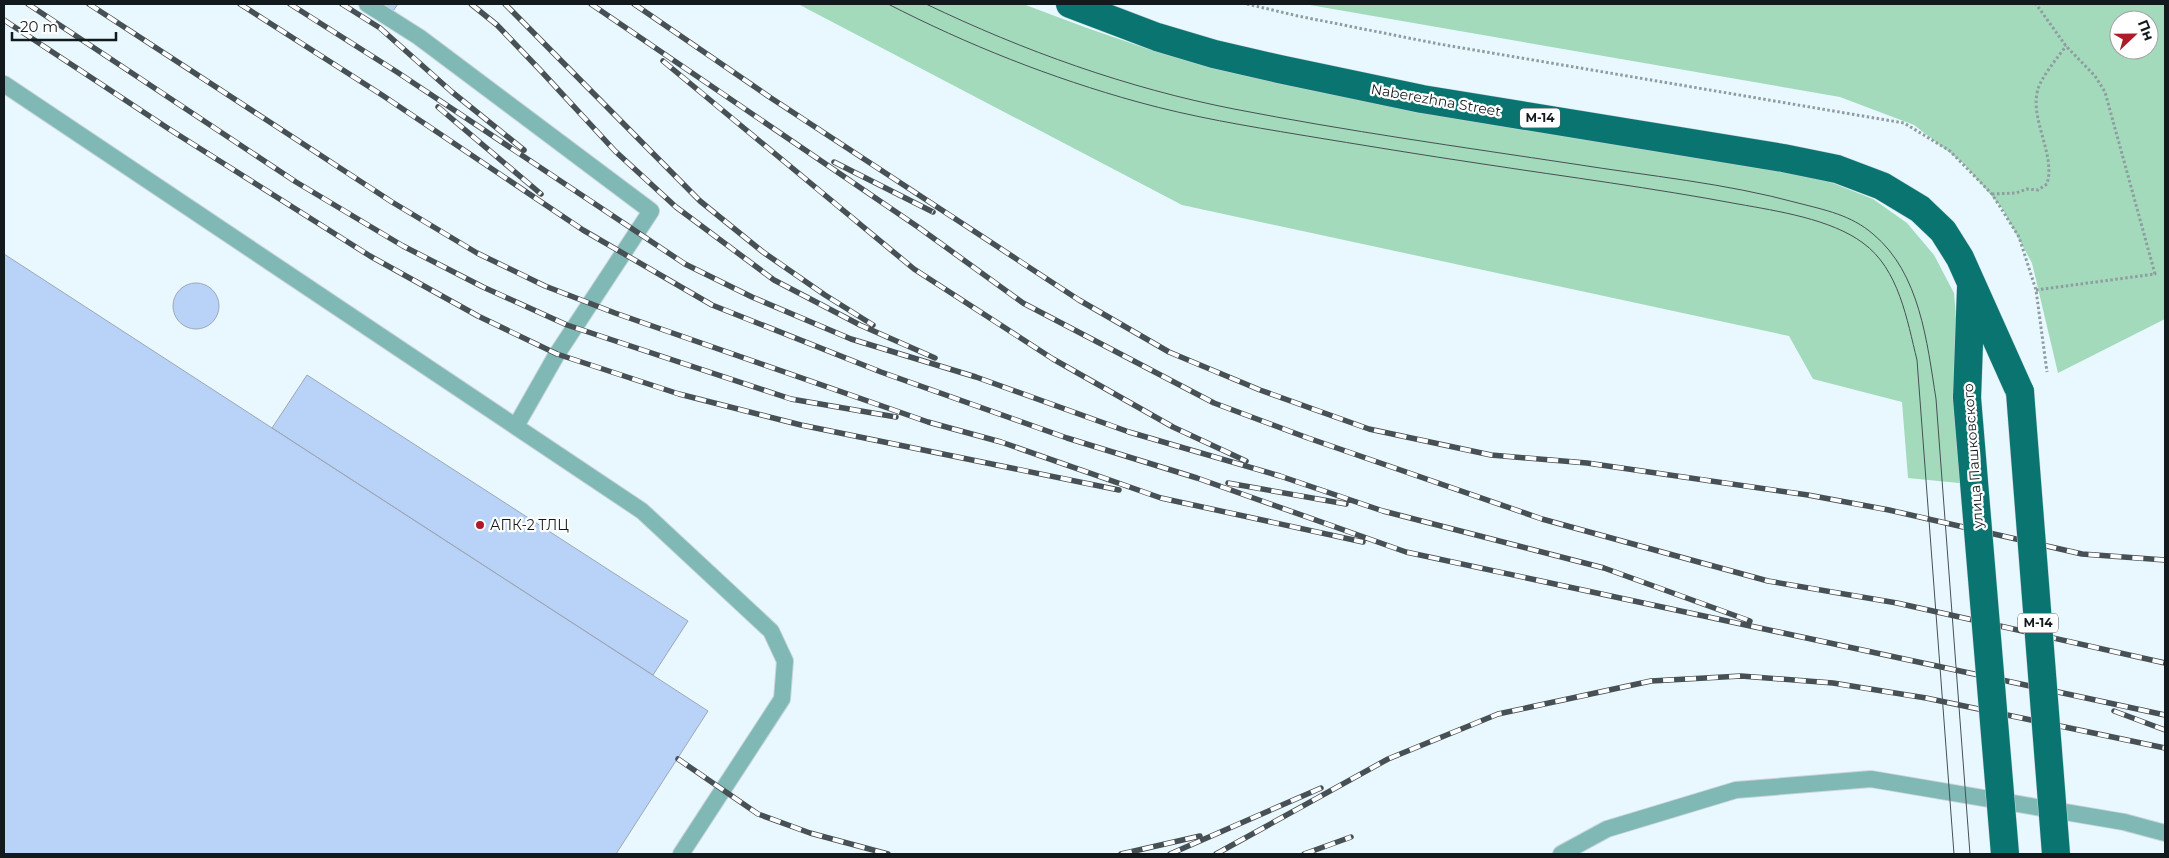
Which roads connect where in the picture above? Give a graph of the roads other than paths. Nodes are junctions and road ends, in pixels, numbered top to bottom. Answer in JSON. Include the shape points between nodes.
{"nodes":[{"id":1,"x":367,"y":4,"type":"edge"},
{"id":2,"x":1070,"y":4,"type":"edge"},
{"id":3,"x":4,"y":84,"type":"edge"},
{"id":4,"x":1971,"y":282,"type":"junction"},
{"id":5,"x":516,"y":426,"type":"junction"},
{"id":6,"x":2165,"y":833,"type":"edge"},
{"id":7,"x":681,"y":854,"type":"edge"},
{"id":8,"x":1561,"y":854,"type":"edge"},
{"id":9,"x":2005,"y":854,"type":"edge"},
{"id":10,"x":2056,"y":854,"type":"edge"}],
"edges":[{"from":1,"to":5,"type":"lane","via":[[419,37],[651,211],[557,354]]},
{"from":2,"to":4,"type":"highway","name":"Naberezhna Street","number":"М-14","via":[[1158,37],[1279,69],[1422,99],[1837,169],[1882,186],[1920,209],[1943,231]]},
{"from":3,"to":5,"type":"lane"},
{"from":4,"to":9,"type":"highway","name":"улица Пашковского","number":"М-14","bridge":true,"via":[[1967,398]]},
{"from":4,"to":10,"type":"highway","number":"М-14","bridge":true,"via":[[2020,392]]},
{"from":5,"to":7,"type":"lane","via":[[642,510],[771,631],[785,661],[782,699]]},
{"from":6,"to":8,"type":"lane","via":[[2124,822],[1871,779],[1736,790],[1607,829]]}]}
